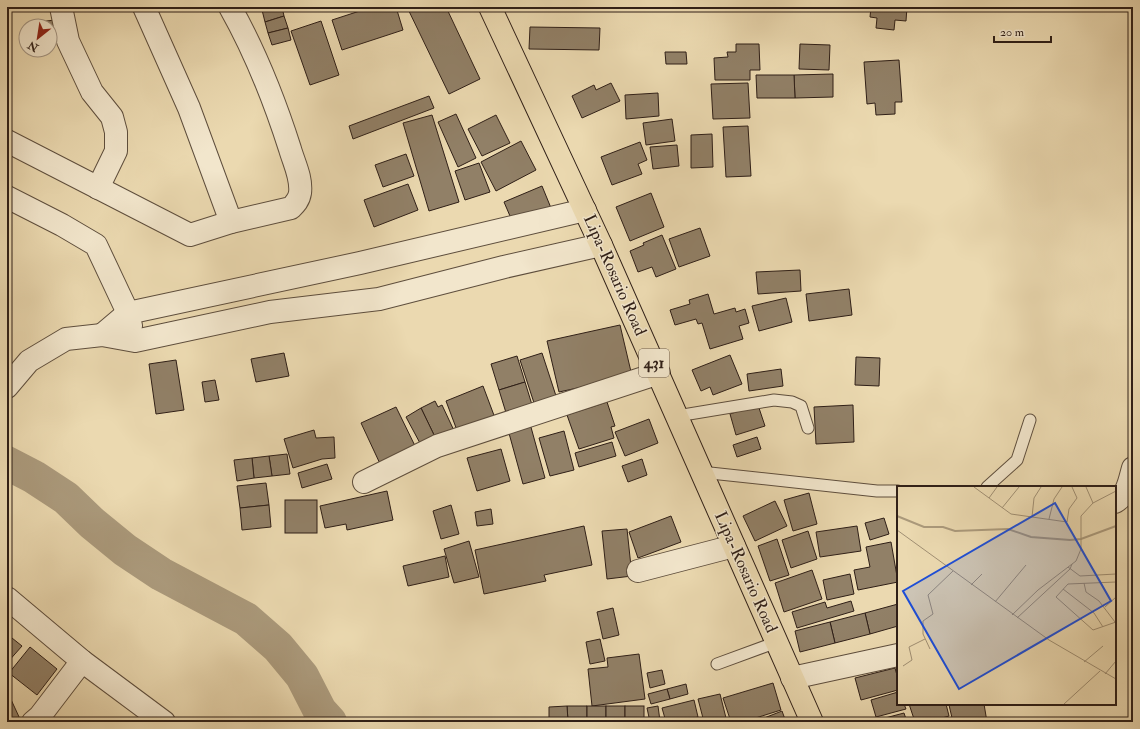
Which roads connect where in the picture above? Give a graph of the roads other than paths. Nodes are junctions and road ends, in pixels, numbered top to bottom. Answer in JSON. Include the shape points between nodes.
{"nodes":[{"id":1,"x":61,"y":7,"type":"edge"},
{"id":2,"x":144,"y":7,"type":"edge"},
{"id":3,"x":230,"y":7,"type":"edge"},
{"id":4,"x":490,"y":7,"type":"edge"},
{"id":5,"x":7,"y":141,"type":"edge"},
{"id":6,"x":98,"y":188,"type":"junction"},
{"id":7,"x":7,"y":197,"type":"edge"},
{"id":8,"x":585,"y":210,"type":"junction"},
{"id":9,"x":231,"y":222,"type":"junction"},
{"id":10,"x":601,"y":245,"type":"junction"},
{"id":11,"x":312,"y":273,"type":"junction"},
{"id":12,"x":319,"y":306,"type":"junction"},
{"id":13,"x":128,"y":313,"type":"junction"},
{"id":14,"x":102,"y":335,"type":"junction"},
{"id":15,"x":135,"y":341,"type":"junction"},
{"id":16,"x":658,"y":373,"type":"junction"},
{"id":17,"x":7,"y":387,"type":"edge"},
{"id":18,"x":677,"y":416,"type":"junction"},
{"id":19,"x":1030,"y":420,"type":"dead end"},
{"id":20,"x":808,"y":428,"type":"dead end"},
{"id":21,"x":1133,"y":468,"type":"edge"},
{"id":22,"x":701,"y":472,"type":"junction"},
{"id":23,"x":364,"y":482,"type":"dead end"},
{"id":24,"x":988,"y":486,"type":"edge"},
{"id":25,"x":897,"y":492,"type":"edge"},
{"id":26,"x":1116,"y":501,"type":"edge"},
{"id":27,"x":734,"y":546,"type":"junction"},
{"id":28,"x":638,"y":571,"type":"dead end"},
{"id":29,"x":7,"y":598,"type":"edge"},
{"id":30,"x":777,"y":642,"type":"junction"},
{"id":31,"x":897,"y":655,"type":"edge"},
{"id":32,"x":82,"y":661,"type":"junction"},
{"id":33,"x":717,"y":664,"type":"dead end"},
{"id":34,"x":792,"y":678,"type":"junction"},
{"id":35,"x":33,"y":722,"type":"edge"},
{"id":36,"x":164,"y":722,"type":"edge"},
{"id":37,"x":812,"y":722,"type":"edge"}],
"edges":[{"from":1,"to":6,"type":"street","via":[[68,40],[92,92],[112,117],[116,132],[116,151]]},
{"from":2,"to":9,"type":"street","via":[[189,108]]},
{"from":3,"to":9,"type":"street","via":[[256,57],[278,112],[300,180],[297,203],[290,208]]},
{"from":4,"to":8,"type":"main road","name":"Lipa-Rosario Road","number":"431"},
{"from":5,"to":6,"type":"street"},
{"from":6,"to":9,"type":"street","via":[[190,235]]},
{"from":7,"to":13,"type":"street","via":[[96,245]]},
{"from":8,"to":10,"type":"main road","name":"Lipa-Rosario Road","number":"431"},
{"from":8,"to":11,"type":"street"},
{"from":10,"to":12,"type":"street","via":[[379,299]]},
{"from":10,"to":16,"type":"main road","name":"Lipa-Rosario Road","number":"431"},
{"from":11,"to":12,"type":"street"},
{"from":11,"to":13,"type":"street"},
{"from":12,"to":15,"type":"street","via":[[270,312]]},
{"from":13,"to":14,"type":"street"},
{"from":13,"to":15,"type":"street"},
{"from":14,"to":15,"type":"street"},
{"from":14,"to":17,"type":"street","via":[[66,339],[29,361]]},
{"from":16,"to":18,"type":"main road","name":"Lipa-Rosario Road","number":"431"},
{"from":16,"to":23,"type":"street","via":[[437,446]]},
{"from":18,"to":20,"type":"lane","via":[[774,400],[801,406]]},
{"from":18,"to":22,"type":"main road","name":"Lipa-Rosario Road","number":"431"},
{"from":19,"to":24,"type":"lane","via":[[1017,460]]},
{"from":21,"to":26,"type":"street","via":[[1126,491]]},
{"from":22,"to":25,"type":"lane","via":[[877,492]]},
{"from":22,"to":27,"type":"main road","name":"Lipa-Rosario Road","number":"431"},
{"from":27,"to":28,"type":"street"},
{"from":27,"to":30,"type":"main road","name":"Lipa-Rosario Road","number":"431"},
{"from":29,"to":32,"type":"street"},
{"from":30,"to":33,"type":"lane"},
{"from":30,"to":34,"type":"main road","name":"Lipa-Rosario Road","number":"431"},
{"from":31,"to":34,"type":"street"},
{"from":32,"to":35,"type":"street"},
{"from":32,"to":36,"type":"street"},
{"from":34,"to":37,"type":"main road","name":"Lipa-Rosario Road","number":"431"}]}
